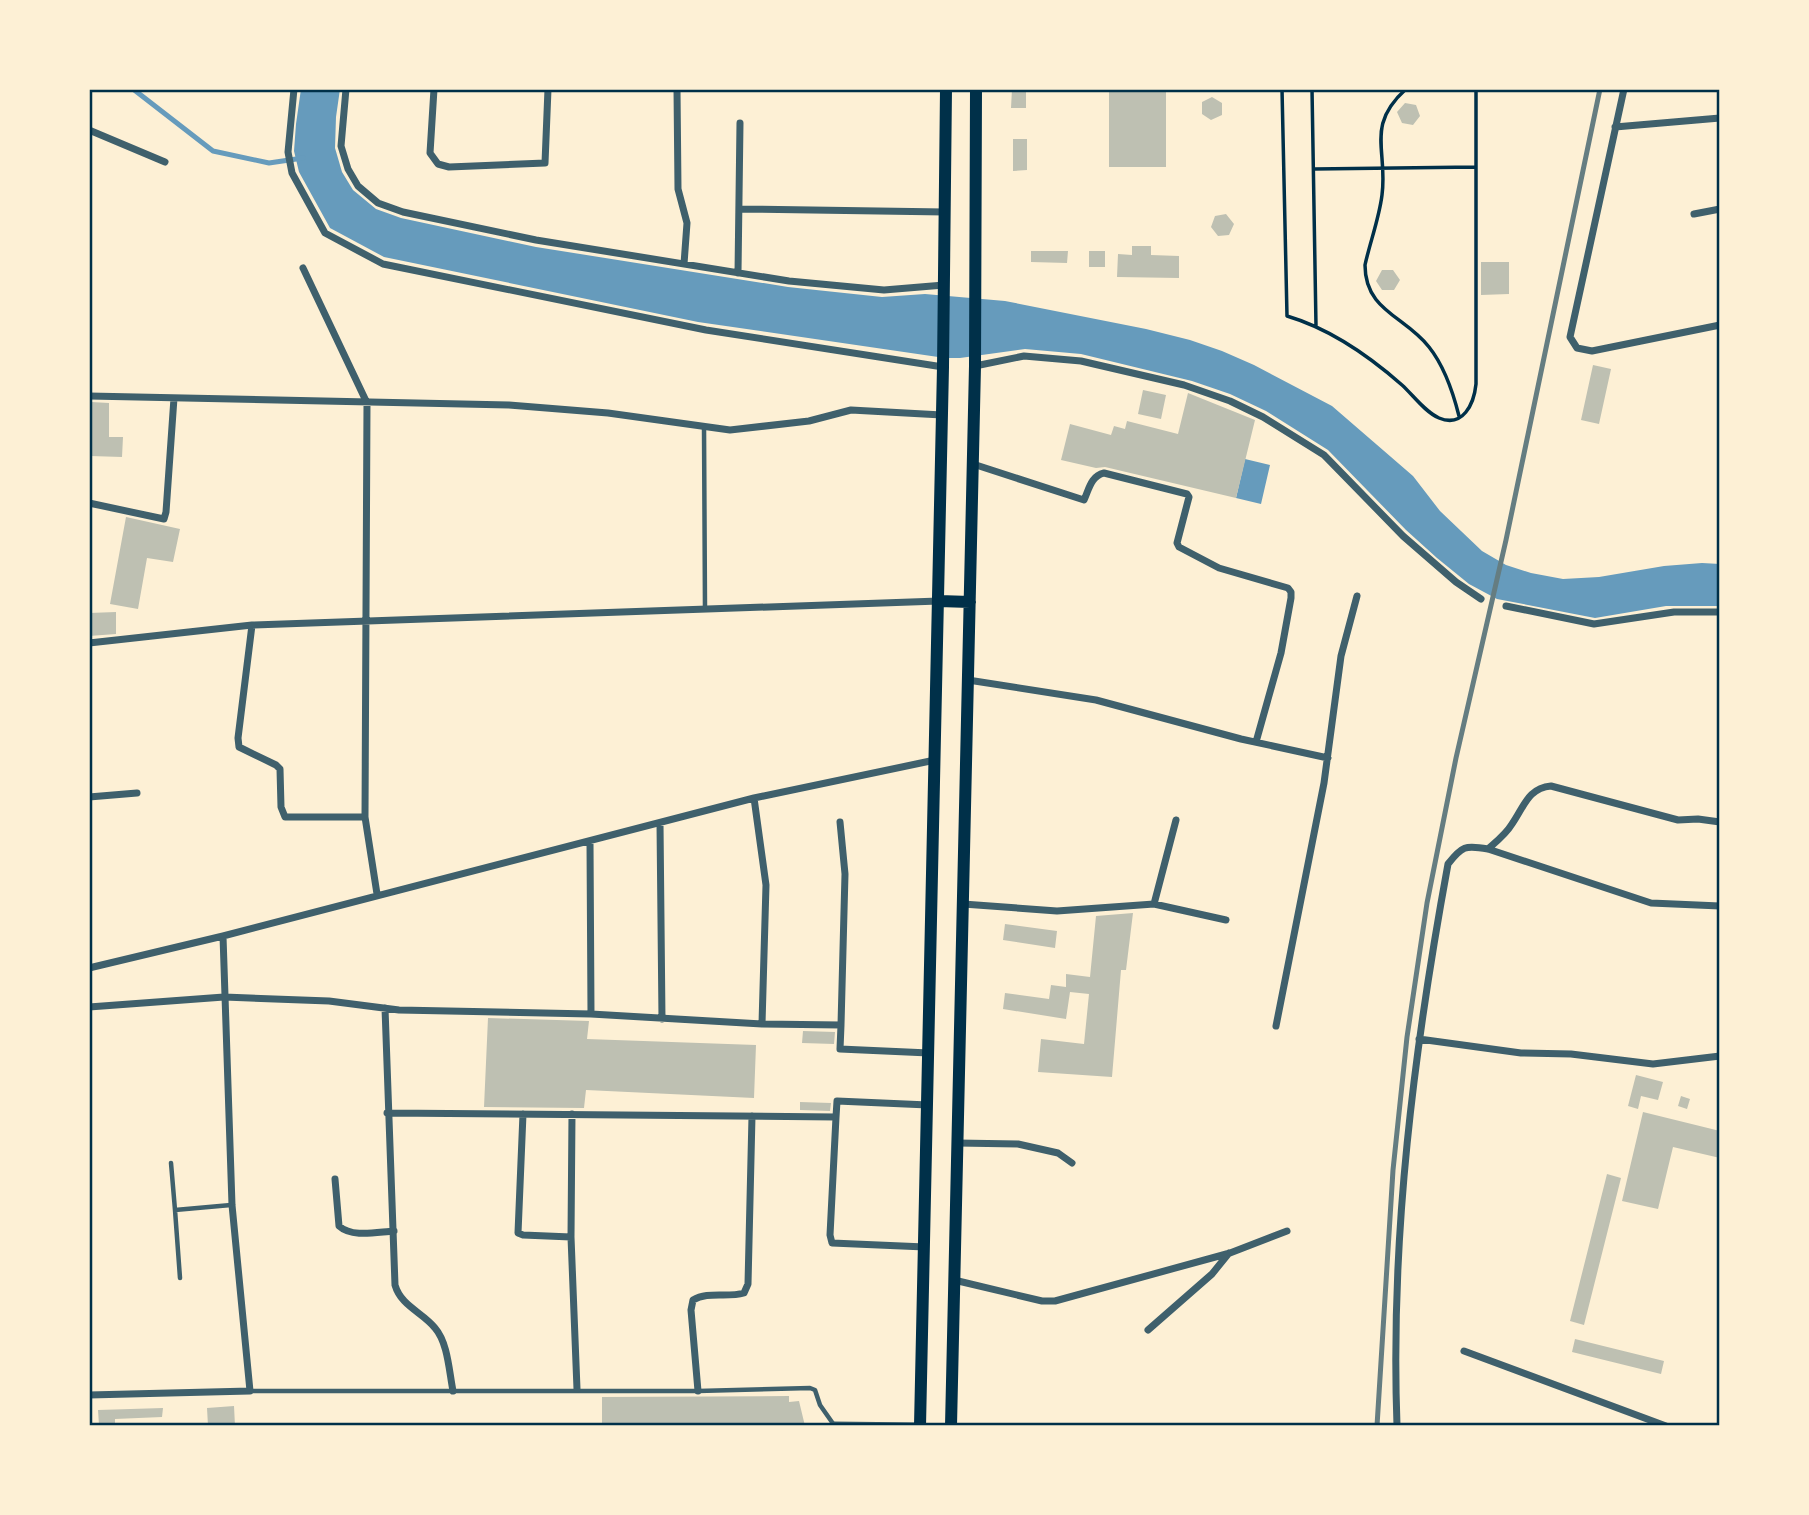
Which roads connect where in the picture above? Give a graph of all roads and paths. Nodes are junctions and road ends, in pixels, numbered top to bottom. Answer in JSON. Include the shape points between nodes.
{"nodes":[{"id":1,"x":294,"y":89,"type":"edge"},
{"id":2,"x":346,"y":89,"type":"edge"},
{"id":3,"x":434,"y":89,"type":"edge"},
{"id":4,"x":548,"y":89,"type":"edge"},
{"id":5,"x":677,"y":89,"type":"edge"},
{"id":6,"x":946,"y":89,"type":"edge"},
{"id":7,"x":976,"y":89,"type":"edge"},
{"id":8,"x":1282,"y":89,"type":"edge"},
{"id":9,"x":1312,"y":89,"type":"edge"},
{"id":10,"x":1406,"y":89,"type":"edge"},
{"id":11,"x":1476,"y":89,"type":"edge"},
{"id":12,"x":1624,"y":89,"type":"edge"},
{"id":13,"x":1720,"y":118,"type":"edge"},
{"id":14,"x":740,"y":123,"type":"dead end"},
{"id":15,"x":1615,"y":127,"type":"junction"},
{"id":16,"x":89,"y":130,"type":"edge"},
{"id":17,"x":165,"y":162,"type":"dead end"},
{"id":18,"x":1476,"y":167,"type":"junction"},
{"id":19,"x":1382,"y":168,"type":"junction"},
{"id":20,"x":1313,"y":169,"type":"junction"},
{"id":21,"x":739,"y":209,"type":"junction"},
{"id":22,"x":1720,"y":209,"type":"edge"},
{"id":23,"x":945,"y":212,"type":"junction"},
{"id":24,"x":1694,"y":214,"type":"dead end"},
{"id":25,"x":684,"y":264,"type":"junction"},
{"id":26,"x":303,"y":268,"type":"dead end"},
{"id":27,"x":738,"y":273,"type":"junction"},
{"id":28,"x":944,"y":285,"type":"junction"},
{"id":29,"x":1720,"y":325,"type":"edge"},
{"id":30,"x":1316,"y":326,"type":"junction"},
{"id":31,"x":975,"y":366,"type":"junction"},
{"id":32,"x":943,"y":367,"type":"junction"},
{"id":33,"x":89,"y":396,"type":"edge"},
{"id":34,"x":174,"y":398,"type":"junction"},
{"id":35,"x":367,"y":403,"type":"junction"},
{"id":36,"x":942,"y":415,"type":"junction"},
{"id":37,"x":1460,"y":417,"type":"junction"},
{"id":38,"x":704,"y":426,"type":"junction"},
{"id":39,"x":973,"y":464,"type":"junction"},
{"id":40,"x":89,"y":503,"type":"edge"},
{"id":41,"x":1357,"y":596,"type":"dead end"},
{"id":42,"x":1481,"y":599,"type":"dead end"},
{"id":43,"x":939,"y":601,"type":"junction"},
{"id":44,"x":970,"y":602,"type":"junction"},
{"id":45,"x":1506,"y":606,"type":"dead end"},
{"id":46,"x":705,"y":609,"type":"junction"},
{"id":47,"x":1720,"y":612,"type":"edge"},
{"id":48,"x":366,"y":620,"type":"junction"},
{"id":49,"x":252,"y":625,"type":"junction"},
{"id":50,"x":89,"y":643,"type":"edge"},
{"id":51,"x":968,"y":680,"type":"junction"},
{"id":52,"x":1256,"y":742,"type":"junction"},
{"id":53,"x":1328,"y":758,"type":"junction"},
{"id":54,"x":935,"y":760,"type":"junction"},
{"id":55,"x":138,"y":793,"type":"dead end"},
{"id":56,"x":89,"y":797,"type":"edge"},
{"id":57,"x":754,"y":798,"type":"junction"},
{"id":58,"x":365,"y":817,"type":"junction"},
{"id":59,"x":1176,"y":820,"type":"dead end"},
{"id":60,"x":840,"y":822,"type":"dead end"},
{"id":61,"x":1720,"y":822,"type":"edge"},
{"id":62,"x":660,"y":823,"type":"junction"},
{"id":63,"x":590,"y":842,"type":"junction"},
{"id":64,"x":1488,"y":849,"type":"junction"},
{"id":65,"x":377,"y":894,"type":"junction"},
{"id":66,"x":963,"y":904,"type":"junction"},
{"id":67,"x":1154,"y":904,"type":"junction"},
{"id":68,"x":1720,"y":906,"type":"edge"},
{"id":69,"x":1226,"y":920,"type":"dead end"},
{"id":70,"x":223,"y":936,"type":"junction"},
{"id":71,"x":89,"y":968,"type":"edge"},
{"id":72,"x":224,"y":998,"type":"junction"},
{"id":73,"x":89,"y":1007,"type":"edge"},
{"id":74,"x":385,"y":1008,"type":"junction"},
{"id":75,"x":591,"y":1014,"type":"junction"},
{"id":76,"x":662,"y":1019,"type":"junction"},
{"id":77,"x":762,"y":1024,"type":"junction"},
{"id":78,"x":841,"y":1025,"type":"junction"},
{"id":79,"x":1276,"y":1026,"type":"dead end"},
{"id":80,"x":1419,"y":1039,"type":"junction"},
{"id":81,"x":929,"y":1053,"type":"junction"},
{"id":82,"x":1720,"y":1056,"type":"edge"},
{"id":83,"x":928,"y":1105,"type":"junction"},
{"id":84,"x":387,"y":1113,"type":"junction"},
{"id":85,"x":523,"y":1114,"type":"junction"},
{"id":86,"x":572,"y":1114,"type":"junction"},
{"id":87,"x":752,"y":1116,"type":"junction"},
{"id":88,"x":836,"y":1117,"type":"junction"},
{"id":89,"x":957,"y":1143,"type":"junction"},
{"id":90,"x":171,"y":1163,"type":"dead end"},
{"id":91,"x":1072,"y":1163,"type":"dead end"},
{"id":92,"x":335,"y":1180,"type":"dead end"},
{"id":93,"x":232,"y":1205,"type":"junction"},
{"id":94,"x":175,"y":1210,"type":"junction"},
{"id":95,"x":394,"y":1231,"type":"junction"},
{"id":96,"x":1287,"y":1231,"type":"dead end"},
{"id":97,"x":570,"y":1237,"type":"junction"},
{"id":98,"x":925,"y":1247,"type":"junction"},
{"id":99,"x":1230,"y":1253,"type":"junction"},
{"id":100,"x":180,"y":1278,"type":"dead end"},
{"id":101,"x":954,"y":1280,"type":"junction"},
{"id":102,"x":1148,"y":1330,"type":"dead end"},
{"id":103,"x":1464,"y":1351,"type":"dead end"},
{"id":104,"x":577,"y":1389,"type":"junction"},
{"id":105,"x":250,"y":1391,"type":"junction"},
{"id":106,"x":453,"y":1391,"type":"junction"},
{"id":107,"x":698,"y":1391,"type":"junction"},
{"id":108,"x":89,"y":1395,"type":"edge"},
{"id":109,"x":834,"y":1425,"type":"edge"},
{"id":110,"x":922,"y":1426,"type":"edge"},
{"id":111,"x":950,"y":1426,"type":"edge"},
{"id":112,"x":1397,"y":1426,"type":"edge"},
{"id":113,"x":1666,"y":1426,"type":"edge"}],
"edges":[{"from":1,"to":32,"type":"street","via":[[288,152],[292,173],[325,233],[383,264],[706,330]]},
{"from":2,"to":25,"type":"street","via":[[341,146],[358,187],[378,203],[536,240]]},
{"from":3,"to":4,"type":"street","via":[[430,153],[439,164],[449,167],[545,163]]},
{"from":5,"to":25,"type":"street","via":[[678,189],[687,223]]},
{"from":6,"to":23,"type":"main road"},
{"from":7,"to":31,"type":"main road"},
{"from":8,"to":30,"type":"path","via":[[1287,316]]},
{"from":9,"to":20,"type":"path"},
{"from":10,"to":19,"type":"path","via":[[1390,105],[1382,122]]},
{"from":11,"to":18,"type":"path"},
{"from":12,"to":15,"type":"street"},
{"from":13,"to":15,"type":"street"},
{"from":14,"to":21,"type":"street"},
{"from":15,"to":29,"type":"street","via":[[1570,337],[1577,348],[1592,351]]},
{"from":16,"to":17,"type":"street"},
{"from":18,"to":19,"type":"path"},
{"from":18,"to":37,"type":"path","via":[[1476,384],[1470,408]]},
{"from":19,"to":20,"type":"path"},
{"from":19,"to":37,"type":"path","via":[[1380,208],[1365,265],[1367,284],[1383,308],[1429,346],[1446,376]]},
{"from":20,"to":30,"type":"path"},
{"from":21,"to":23,"type":"street"},
{"from":21,"to":27,"type":"street"},
{"from":22,"to":24,"type":"street"},
{"from":23,"to":28,"type":"main road"},
{"from":25,"to":27,"type":"street"},
{"from":26,"to":35,"type":"street"},
{"from":27,"to":28,"type":"street","via":[[884,290]]},
{"from":28,"to":32,"type":"main road"},
{"from":30,"to":37,"type":"path","via":[[1391,375],[1432,414],[1446,420]]},
{"from":31,"to":39,"type":"main road"},
{"from":31,"to":42,"type":"street","via":[[1024,356],[1081,361],[1184,385],[1241,406],[1324,456],[1403,536]]},
{"from":32,"to":36,"type":"main road"},
{"from":33,"to":34,"type":"street"},
{"from":34,"to":35,"type":"street"},
{"from":34,"to":40,"type":"street","via":[[164,519]]},
{"from":35,"to":38,"type":"street","via":[[509,405]]},
{"from":35,"to":48,"type":"street"},
{"from":36,"to":38,"type":"street","via":[[851,410],[744,430]]},
{"from":36,"to":43,"type":"main road"},
{"from":38,"to":46,"type":"lane"},
{"from":39,"to":44,"type":"main road"},
{"from":39,"to":52,"type":"street","via":[[1084,500],[1093,480],[1104,473],[1187,494],[1179,547],[1238,576],[1288,588],[1292,598],[1281,653]]},
{"from":41,"to":53,"type":"street","via":[[1341,656]]},
{"from":43,"to":44,"type":"main road"},
{"from":43,"to":46,"type":"street"},
{"from":43,"to":54,"type":"main road"},
{"from":44,"to":51,"type":"main road"},
{"from":45,"to":47,"type":"street","via":[[1594,624],[1674,612]]},
{"from":46,"to":48,"type":"street"},
{"from":48,"to":49,"type":"street"},
{"from":48,"to":58,"type":"street"},
{"from":49,"to":50,"type":"street"},
{"from":49,"to":58,"type":"street","via":[[239,747],[280,769],[285,817]]},
{"from":51,"to":52,"type":"street","via":[[1096,700]]},
{"from":51,"to":66,"type":"main road"},
{"from":52,"to":53,"type":"street"},
{"from":53,"to":79,"type":"street"},
{"from":54,"to":57,"type":"street"},
{"from":54,"to":81,"type":"main road"},
{"from":55,"to":56,"type":"street"},
{"from":57,"to":62,"type":"street"},
{"from":57,"to":77,"type":"street","via":[[766,885]]},
{"from":58,"to":65,"type":"street"},
{"from":59,"to":67,"type":"street"},
{"from":60,"to":78,"type":"street","via":[[845,874]]},
{"from":61,"to":64,"type":"street","via":[[1678,820],[1551,786],[1540,787]]},
{"from":62,"to":63,"type":"street"},
{"from":62,"to":76,"type":"street"},
{"from":63,"to":65,"type":"street"},
{"from":63,"to":75,"type":"street"},
{"from":64,"to":68,"type":"street","via":[[1651,903]]},
{"from":64,"to":80,"type":"street","via":[[1460,849],[1448,864]]},
{"from":65,"to":70,"type":"street"},
{"from":66,"to":67,"type":"street","via":[[1057,911]]},
{"from":66,"to":89,"type":"main road"},
{"from":67,"to":69,"type":"street"},
{"from":70,"to":71,"type":"street"},
{"from":70,"to":72,"type":"street"},
{"from":72,"to":73,"type":"street"},
{"from":72,"to":74,"type":"street","via":[[329,1001]]},
{"from":72,"to":93,"type":"street"},
{"from":74,"to":75,"type":"street"},
{"from":74,"to":84,"type":"street"},
{"from":75,"to":76,"type":"street"},
{"from":76,"to":77,"type":"street"},
{"from":77,"to":78,"type":"street"},
{"from":78,"to":81,"type":"street","via":[[840,1049]]},
{"from":80,"to":82,"type":"street","via":[[1521,1054],[1571,1054],[1653,1064]]},
{"from":80,"to":112,"type":"street","via":[[1403,1187],[1395,1362]]},
{"from":81,"to":83,"type":"main road"},
{"from":83,"to":88,"type":"street","via":[[837,1101]]},
{"from":83,"to":98,"type":"main road"},
{"from":84,"to":85,"type":"street"},
{"from":84,"to":95,"type":"street"},
{"from":85,"to":86,"type":"street"},
{"from":85,"to":97,"type":"street","via":[[518,1233]]},
{"from":86,"to":87,"type":"street"},
{"from":86,"to":97,"type":"street"},
{"from":87,"to":88,"type":"street"},
{"from":87,"to":107,"type":"street","via":[[748,1283],[744,1293],[735,1296],[701,1295],[693,1300]]},
{"from":88,"to":98,"type":"street","via":[[832,1243]]},
{"from":89,"to":91,"type":"street","via":[[1018,1144],[1058,1153]]},
{"from":89,"to":101,"type":"main road"},
{"from":90,"to":94,"type":"lane"},
{"from":92,"to":95,"type":"street","via":[[339,1226],[344,1231]]},
{"from":93,"to":94,"type":"lane"},
{"from":93,"to":105,"type":"street"},
{"from":94,"to":100,"type":"lane"},
{"from":95,"to":106,"type":"street","via":[[397,1292],[442,1336]]},
{"from":96,"to":99,"type":"street"},
{"from":97,"to":104,"type":"street"},
{"from":98,"to":110,"type":"main road"},
{"from":99,"to":101,"type":"street","via":[[1055,1301]]},
{"from":99,"to":102,"type":"street"},
{"from":101,"to":111,"type":"main road"},
{"from":103,"to":113,"type":"street"},
{"from":104,"to":106,"type":"lane"},
{"from":104,"to":107,"type":"lane"},
{"from":105,"to":106,"type":"lane"},
{"from":105,"to":108,"type":"street"},
{"from":107,"to":109,"type":"lane","via":[[810,1388]]},
{"from":109,"to":110,"type":"street"}]}
